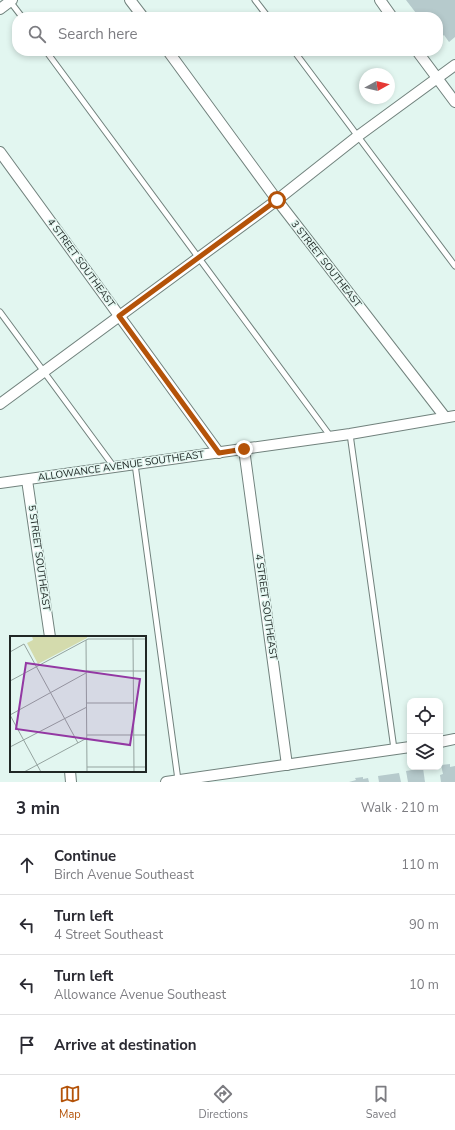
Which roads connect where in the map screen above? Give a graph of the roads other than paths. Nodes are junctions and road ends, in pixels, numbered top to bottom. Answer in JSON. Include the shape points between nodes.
{"nodes":[{"id":1,"x":130,"y":0,"type":"edge"},
{"id":2,"x":255,"y":0,"type":"edge"},
{"id":3,"x":380,"y":0,"type":"edge"},
{"id":4,"x":11,"y":1,"type":"edge"},
{"id":5,"x":0,"y":9,"type":"edge"},
{"id":6,"x":19,"y":12,"type":"edge"},
{"id":7,"x":139,"y":12,"type":"edge"},
{"id":8,"x":264,"y":12,"type":"edge"},
{"id":9,"x":388,"y":12,"type":"edge"},
{"id":10,"x":50,"y":56,"type":"edge"},
{"id":11,"x":172,"y":56,"type":"edge"},
{"id":12,"x":298,"y":56,"type":"edge"},
{"id":13,"x":421,"y":56,"type":"edge"},
{"id":14,"x":455,"y":65,"type":"edge"},
{"id":15,"x":437,"y":78,"type":"junction"},
{"id":16,"x":455,"y":102,"type":"edge"},
{"id":17,"x":358,"y":136,"type":"junction"},
{"id":18,"x":0,"y":152,"type":"edge"},
{"id":19,"x":277,"y":200,"type":"junction"},
{"id":20,"x":198,"y":258,"type":"junction"},
{"id":21,"x":455,"y":266,"type":"edge"},
{"id":22,"x":0,"y":312,"type":"edge"},
{"id":23,"x":119,"y":316,"type":"junction"},
{"id":24,"x":44,"y":372,"type":"junction"},
{"id":25,"x":0,"y":404,"type":"edge"},
{"id":26,"x":450,"y":417,"type":"edge"},
{"id":27,"x":350,"y":434,"type":"junction"},
{"id":28,"x":331,"y":437,"type":"junction"},
{"id":29,"x":244,"y":449,"type":"junction"},
{"id":30,"x":219,"y":453,"type":"junction"},
{"id":31,"x":135,"y":464,"type":"junction"},
{"id":32,"x":114,"y":468,"type":"junction"},
{"id":33,"x":2,"y":480,"type":"edge"},
{"id":34,"x":27,"y":480,"type":"junction"},
{"id":35,"x":50,"y":636,"type":"edge"},
{"id":36,"x":455,"y":739,"type":"edge"},
{"id":37,"x":443,"y":741,"type":"edge"},
{"id":38,"x":407,"y":748,"type":"edge"},
{"id":39,"x":394,"y":750,"type":"junction"},
{"id":40,"x":287,"y":765,"type":"junction"},
{"id":41,"x":70,"y":772,"type":"edge"},
{"id":42,"x":71,"y":782,"type":"edge"},
{"id":43,"x":170,"y":782,"type":"edge"}],
"edges":[{"from":1,"to":7,"type":"street"},
{"from":2,"to":8,"type":"lane"},
{"from":3,"to":9,"type":"street"},
{"from":4,"to":5,"type":"street"},
{"from":4,"to":6,"type":"lane"},
{"from":10,"to":20,"type":"lane"},
{"from":11,"to":19,"type":"street","name":"3 STREET SOUTHEAST"},
{"from":12,"to":17,"type":"lane"},
{"from":13,"to":15,"type":"street"},
{"from":14,"to":15,"type":"street"},
{"from":15,"to":16,"type":"street"},
{"from":15,"to":17,"type":"street"},
{"from":17,"to":19,"type":"street"},
{"from":17,"to":21,"type":"lane"},
{"from":18,"to":23,"type":"street","name":"4 STREET SOUTHEAST"},
{"from":19,"to":20,"type":"street"},
{"from":19,"to":26,"type":"street","name":"3 STREET SOUTHEAST"},
{"from":20,"to":23,"type":"street"},
{"from":20,"to":28,"type":"lane"},
{"from":22,"to":24,"type":"lane"},
{"from":23,"to":24,"type":"street"},
{"from":23,"to":30,"type":"street","name":"4 STREET SOUTHEAST"},
{"from":24,"to":25,"type":"street"},
{"from":24,"to":32,"type":"lane"},
{"from":26,"to":27,"type":"street","name":"ALLOWANCE AVENUE SOUTHEAST"},
{"from":27,"to":28,"type":"street","name":"ALLOWANCE AVENUE SOUTHEAST"},
{"from":27,"to":39,"type":"lane"},
{"from":28,"to":29,"type":"street","name":"ALLOWANCE AVENUE SOUTHEAST"},
{"from":29,"to":30,"type":"street","name":"ALLOWANCE AVENUE SOUTHEAST"},
{"from":29,"to":40,"type":"street","name":"4 STREET SOUTHEAST"},
{"from":30,"to":31,"type":"street","name":"ALLOWANCE AVENUE SOUTHEAST"},
{"from":31,"to":32,"type":"street","name":"ALLOWANCE AVENUE SOUTHEAST"},
{"from":31,"to":43,"type":"lane"},
{"from":32,"to":34,"type":"street","name":"ALLOWANCE AVENUE SOUTHEAST"},
{"from":33,"to":34,"type":"street","name":"ALLOWANCE AVENUE SOUTHEAST"},
{"from":34,"to":35,"type":"street","name":"5 STREET SOUTHEAST"},
{"from":36,"to":37,"type":"street"},
{"from":38,"to":39,"type":"street"},
{"from":39,"to":40,"type":"street"},
{"from":40,"to":43,"type":"street"},
{"from":41,"to":42,"type":"street"}]}
